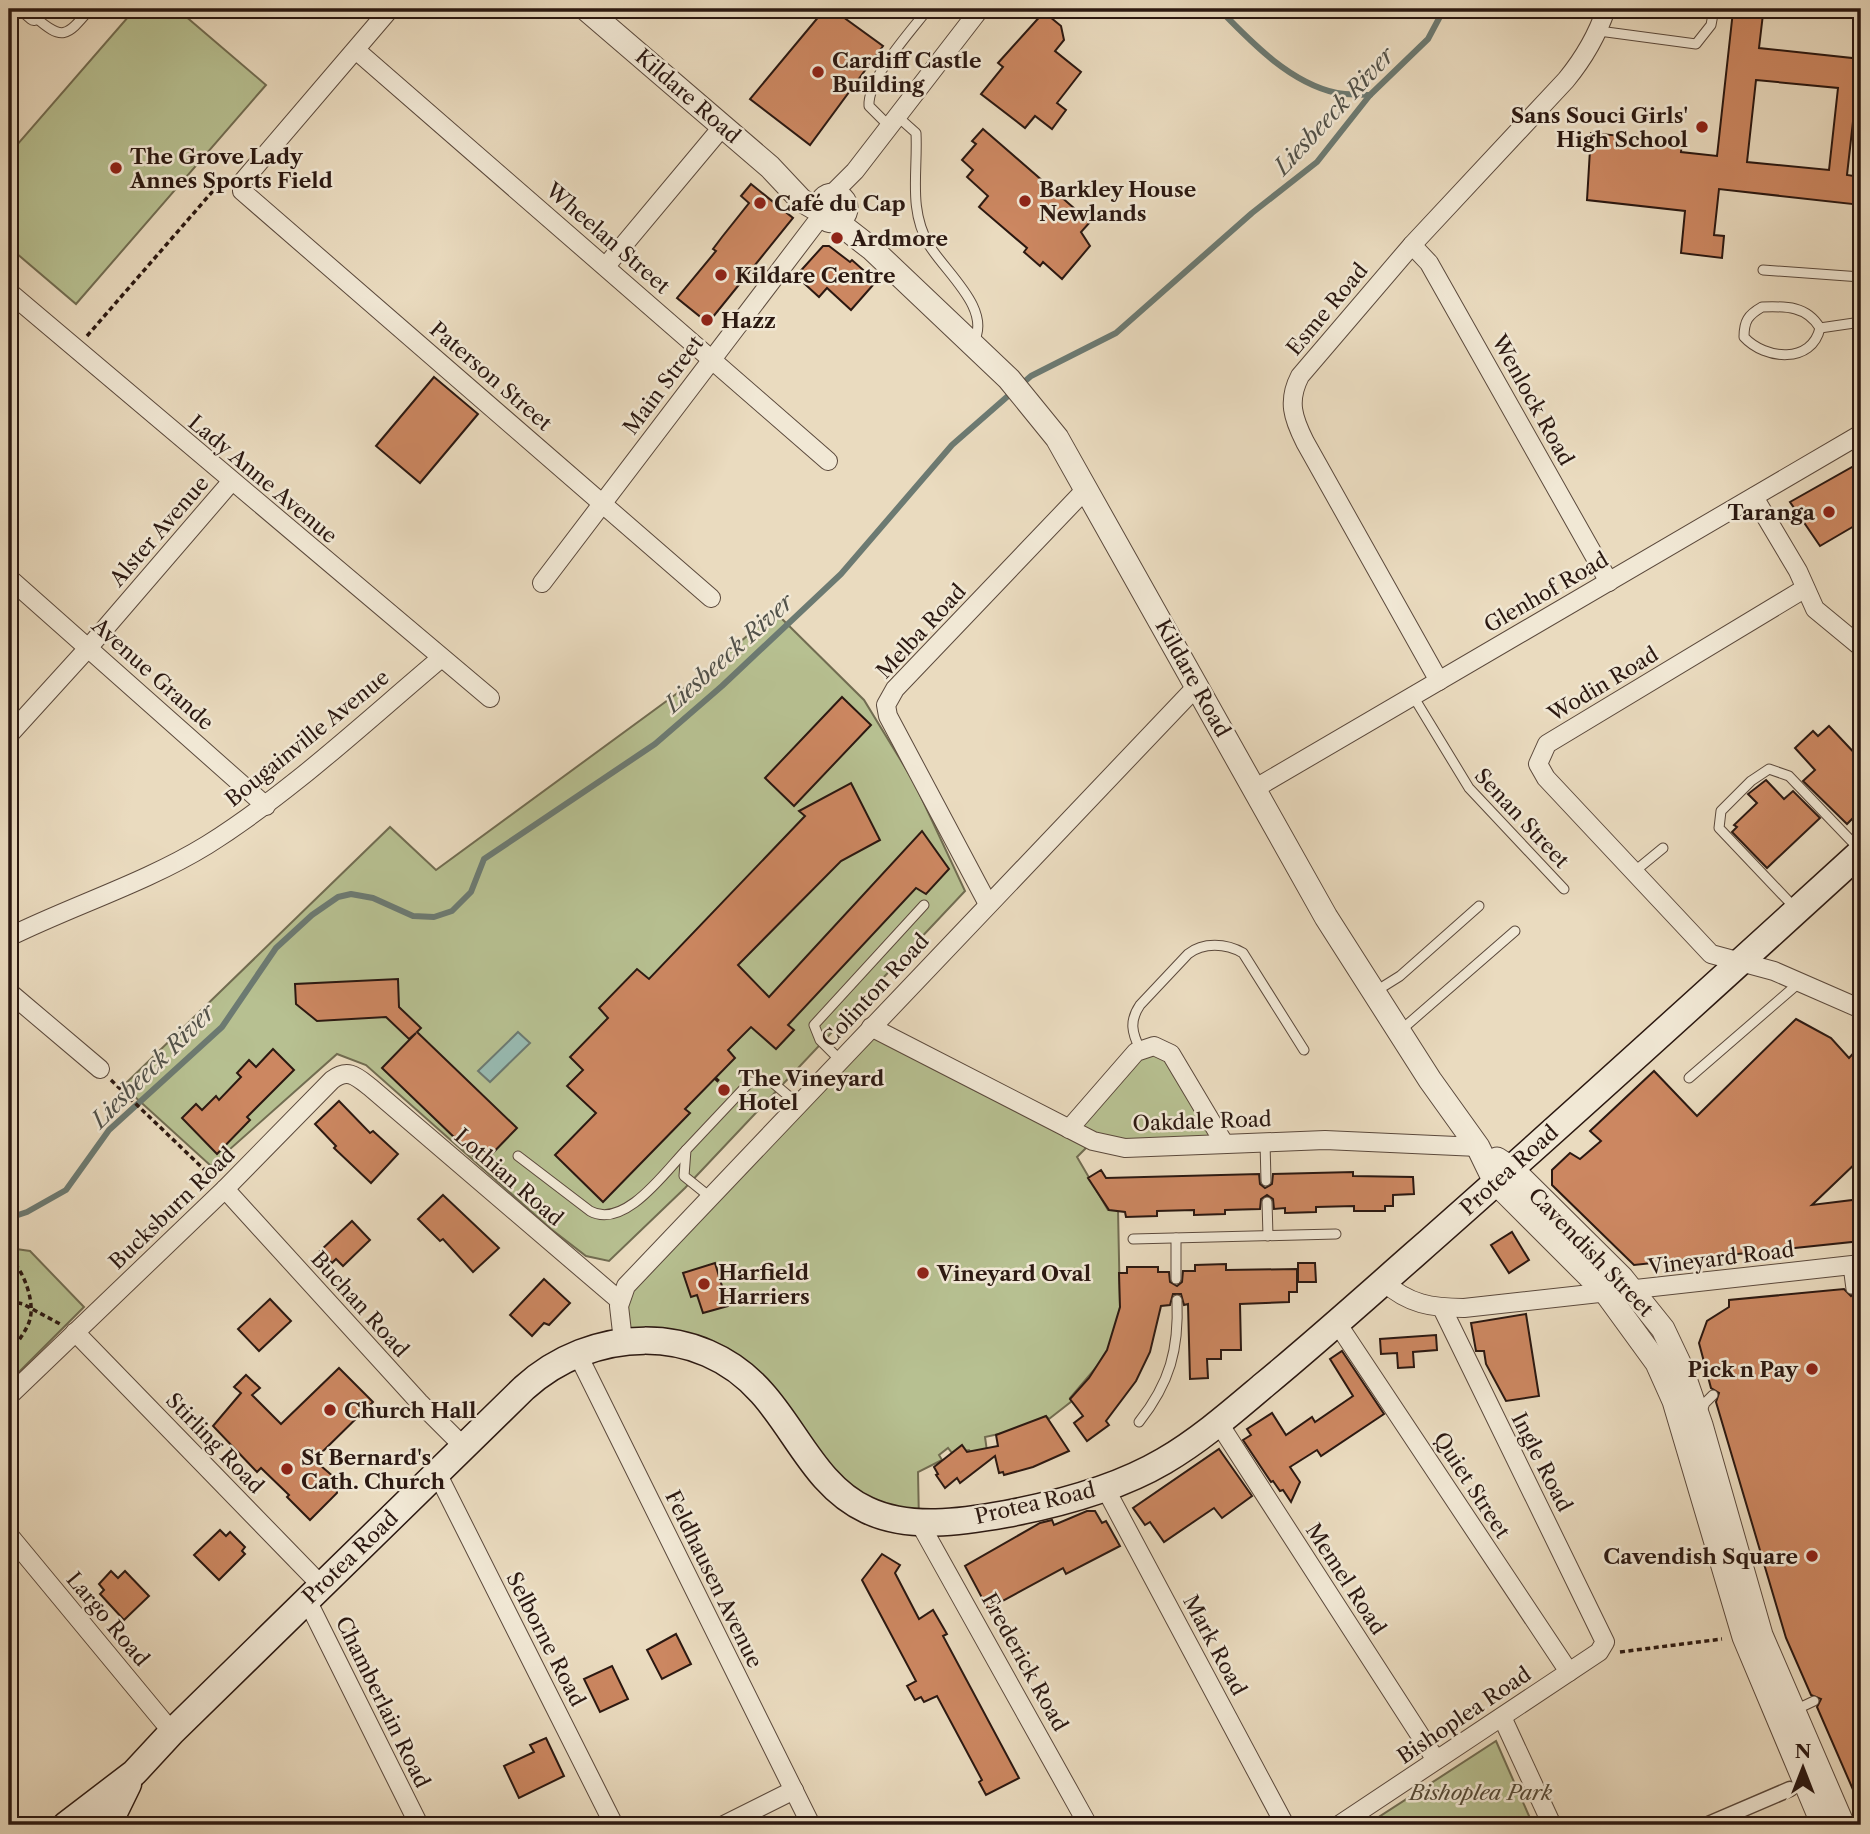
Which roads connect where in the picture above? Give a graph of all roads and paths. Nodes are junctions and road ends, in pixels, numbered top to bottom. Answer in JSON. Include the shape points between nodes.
{"nodes":[{"id":1,"x":90,"y":9,"type":"edge"},
{"id":2,"x":586,"y":9,"type":"edge"},
{"id":3,"x":928,"y":9,"type":"edge"},
{"id":4,"x":1606,"y":9,"type":"edge"},
{"id":5,"x":1714,"y":9,"type":"edge"},
{"id":6,"x":976,"y":10,"type":"edge"},
{"id":7,"x":382,"y":11,"type":"edge"},
{"id":8,"x":30,"y":12,"type":"edge"},
{"id":9,"x":1599,"y":31,"type":"junction"},
{"id":10,"x":357,"y":51,"type":"junction"},
{"id":11,"x":893,"y":121,"type":"junction"},
{"id":12,"x":723,"y":126,"type":"junction"},
{"id":13,"x":241,"y":188,"type":"junction"},
{"id":14,"x":832,"y":207,"type":"junction"},
{"id":15,"x":1412,"y":245,"type":"junction"},
{"id":16,"x":606,"y":266,"type":"junction"},
{"id":17,"x":1763,"y":270,"type":"dead end"},
{"id":18,"x":1861,"y":277,"type":"edge"},
{"id":19,"x":9,"y":292,"type":"edge"},
{"id":20,"x":1861,"y":323,"type":"edge"},
{"id":21,"x":1820,"y":328,"type":"junction"},
{"id":22,"x":972,"y":344,"type":"junction"},
{"id":23,"x":75,"y":349,"type":"junction"},
{"id":24,"x":711,"y":358,"type":"junction"},
{"id":25,"x":1861,"y":433,"type":"edge"},
{"id":26,"x":828,"y":461,"type":"dead end"},
{"id":27,"x":231,"y":482,"type":"junction"},
{"id":28,"x":1087,"y":488,"type":"junction"},
{"id":29,"x":1754,"y":497,"type":"junction"},
{"id":30,"x":602,"y":502,"type":"junction"},
{"id":31,"x":9,"y":578,"type":"edge"},
{"id":32,"x":1609,"y":582,"type":"junction"},
{"id":33,"x":542,"y":583,"type":"dead end"},
{"id":34,"x":1804,"y":589,"type":"junction"},
{"id":35,"x":711,"y":598,"type":"dead end"},
{"id":36,"x":89,"y":647,"type":"junction"},
{"id":37,"x":1861,"y":648,"type":"edge"},
{"id":38,"x":440,"y":659,"type":"junction"},
{"id":39,"x":1438,"y":681,"type":"junction"},
{"id":40,"x":1197,"y":686,"type":"junction"},
{"id":41,"x":1413,"y":696,"type":"junction"},
{"id":42,"x":490,"y":698,"type":"dead end"},
{"id":43,"x":9,"y":735,"type":"edge"},
{"id":44,"x":1254,"y":789,"type":"junction"},
{"id":45,"x":266,"y":806,"type":"junction"},
{"id":46,"x":1663,"y":848,"type":"dead end"},
{"id":47,"x":1861,"y":852,"type":"edge"},
{"id":48,"x":1634,"y":871,"type":"junction"},
{"id":49,"x":1564,"y":889,"type":"dead end"},
{"id":50,"x":988,"y":904,"type":"junction"},
{"id":51,"x":925,"y":905,"type":"dead end"},
{"id":52,"x":1479,"y":906,"type":"dead end"},
{"id":53,"x":1797,"y":910,"type":"junction"},
{"id":54,"x":1516,"y":931,"type":"dead end"},
{"id":55,"x":9,"y":937,"type":"edge"},
{"id":56,"x":1741,"y":961,"type":"junction"},
{"id":57,"x":1800,"y":982,"type":"junction"},
{"id":58,"x":9,"y":992,"type":"edge"},
{"id":59,"x":1374,"y":992,"type":"junction"},
{"id":60,"x":1861,"y":1009,"type":"edge"},
{"id":61,"x":871,"y":1027,"type":"junction"},
{"id":62,"x":1399,"y":1031,"type":"junction"},
{"id":63,"x":1140,"y":1049,"type":"junction"},
{"id":64,"x":1304,"y":1050,"type":"dead end"},
{"id":65,"x":840,"y":1059,"type":"junction"},
{"id":66,"x":100,"y":1069,"type":"joint"},
{"id":67,"x":1689,"y":1078,"type":"dead end"},
{"id":68,"x":370,"y":1087,"type":"joint"},
{"id":69,"x":798,"y":1104,"type":"junction"},
{"id":70,"x":1069,"y":1129,"type":"junction"},
{"id":71,"x":1265,"y":1142,"type":"junction"},
{"id":72,"x":1224,"y":1143,"type":"junction"},
{"id":73,"x":1478,"y":1147,"type":"junction"},
{"id":74,"x":686,"y":1150,"type":"junction"},
{"id":75,"x":518,"y":1156,"type":"dead end"},
{"id":76,"x":1503,"y":1175,"type":"junction"},
{"id":77,"x":1266,"y":1181,"type":"dead end"},
{"id":78,"x":225,"y":1189,"type":"junction"},
{"id":79,"x":710,"y":1197,"type":"junction"},
{"id":80,"x":1267,"y":1202,"type":"dead end"},
{"id":81,"x":1336,"y":1234,"type":"dead end"},
{"id":82,"x":1268,"y":1236,"type":"junction"},
{"id":83,"x":1176,"y":1238,"type":"junction"},
{"id":84,"x":1133,"y":1239,"type":"dead end"},
{"id":85,"x":9,"y":1258,"type":"edge"},
{"id":86,"x":1855,"y":1265,"type":"edge"},
{"id":87,"x":1176,"y":1279,"type":"dead end"},
{"id":88,"x":1384,"y":1282,"type":"junction"},
{"id":89,"x":1851,"y":1289,"type":"dead end"},
{"id":90,"x":1632,"y":1291,"type":"junction"},
{"id":91,"x":1606,"y":1293,"type":"junction"},
{"id":92,"x":1177,"y":1300,"type":"dead end"},
{"id":93,"x":9,"y":1301,"type":"edge"},
{"id":94,"x":620,"y":1301,"type":"junction"},
{"id":95,"x":1442,"y":1308,"type":"junction"},
{"id":96,"x":31,"y":1309,"type":"junction"},
{"id":97,"x":1338,"y":1324,"type":"junction"},
{"id":98,"x":75,"y":1332,"type":"junction"},
{"id":99,"x":623,"y":1341,"type":"junction"},
{"id":100,"x":577,"y":1353,"type":"junction"},
{"id":101,"x":9,"y":1358,"type":"edge"},
{"id":102,"x":1713,"y":1395,"type":"dead end"},
{"id":103,"x":9,"y":1396,"type":"edge"},
{"id":104,"x":1139,"y":1422,"type":"dead end"},
{"id":105,"x":1218,"y":1422,"type":"junction"},
{"id":106,"x":1701,"y":1425,"type":"junction"},
{"id":107,"x":464,"y":1447,"type":"junction"},
{"id":108,"x":437,"y":1473,"type":"junction"},
{"id":109,"x":1104,"y":1486,"type":"junction"},
{"id":110,"x":919,"y":1522,"type":"junction"},
{"id":111,"x":9,"y":1535,"type":"edge"},
{"id":112,"x":314,"y":1592,"type":"junction"},
{"id":113,"x":1604,"y":1636,"type":"joint"},
{"id":114,"x":1729,"y":1638,"type":"dead end"},
{"id":115,"x":1620,"y":1652,"type":"dead end"},
{"id":116,"x":1569,"y":1672,"type":"junction"},
{"id":117,"x":1502,"y":1717,"type":"junction"},
{"id":118,"x":172,"y":1732,"type":"junction"},
{"id":119,"x":1436,"y":1760,"type":"junction"},
{"id":120,"x":134,"y":1773,"type":"junction"},
{"id":121,"x":1790,"y":1788,"type":"dead end"},
{"id":122,"x":794,"y":1790,"type":"junction"},
{"id":123,"x":66,"y":1825,"type":"edge"},
{"id":124,"x":108,"y":1825,"type":"edge"},
{"id":125,"x":419,"y":1825,"type":"edge"},
{"id":126,"x":614,"y":1825,"type":"edge"},
{"id":127,"x":724,"y":1825,"type":"edge"},
{"id":128,"x":811,"y":1825,"type":"edge"},
{"id":129,"x":1088,"y":1825,"type":"edge"},
{"id":130,"x":1285,"y":1825,"type":"edge"},
{"id":131,"x":1339,"y":1825,"type":"edge"},
{"id":132,"x":1552,"y":1825,"type":"edge"},
{"id":133,"x":1706,"y":1825,"type":"edge"},
{"id":134,"x":1823,"y":1825,"type":"edge"},
{"id":135,"x":1843,"y":1825,"type":"edge"}],
"edges":[{"from":1,"to":8,"type":"lane","via":[[64,34],[49,30]]},
{"from":2,"to":12,"type":"street","name":"Kildare Road"},
{"from":3,"to":11,"type":"lane","via":[[868,95],[869,106]]},
{"from":4,"to":9,"type":"street","name":"Esme Road"},
{"from":5,"to":9,"type":"lane","via":[[1711,25],[1696,44]]},
{"from":6,"to":11,"type":"street","name":"Main Street"},
{"from":7,"to":10,"type":"street"},
{"from":9,"to":15,"type":"street","name":"Esme Road","via":[[1566,80]]},
{"from":10,"to":13,"type":"street"},
{"from":10,"to":16,"type":"street","name":"Wheelan Street"},
{"from":11,"to":14,"type":"street","name":"Main Street"},
{"from":11,"to":22,"type":"lane","via":[[916,133],[914,195],[928,242],[979,315],[978,335]]},
{"from":12,"to":14,"type":"street","name":"Kildare Road","via":[[789,184]]},
{"from":12,"to":16,"type":"street"},
{"from":13,"to":23,"type":"path","via":[[219,184]]},
{"from":13,"to":30,"type":"street","name":"Paterson Street"},
{"from":14,"to":22,"type":"street","name":"Kildare Road"},
{"from":14,"to":24,"type":"street","name":"Main Street"},
{"from":15,"to":32,"type":"street","name":"Wenlock Road","via":[[1429,263]]},
{"from":15,"to":39,"type":"street","name":"Esme Road","via":[[1300,376],[1292,410],[1305,442]]},
{"from":16,"to":24,"type":"street","name":"Wheelan Street"},
{"from":17,"to":18,"type":"lane"},
{"from":19,"to":23,"type":"street","name":"Lady Anne Avenue"},
{"from":20,"to":21,"type":"lane"},
{"from":21,"to":21,"type":"lane","via":[[1811,347],[1782,356],[1754,348],[1744,337],[1744,323],[1762,307],[1807,312]]},
{"from":22,"to":28,"type":"street","name":"Kildare Road","via":[[1031,404]]},
{"from":23,"to":27,"type":"street","name":"Lady Anne Avenue"},
{"from":24,"to":26,"type":"street","name":"Wheelan Street"},
{"from":24,"to":30,"type":"street","name":"Main Street"},
{"from":25,"to":29,"type":"street","name":"Glenhof Road"},
{"from":27,"to":36,"type":"street","name":"Alster Avenue"},
{"from":27,"to":38,"type":"street","name":"Lady Anne Avenue"},
{"from":28,"to":40,"type":"street","name":"Kildare Road"},
{"from":28,"to":50,"type":"street","name":"Melba Road","via":[[895,689],[886,705]]},
{"from":29,"to":32,"type":"street","name":"Glenhof Road"},
{"from":29,"to":34,"type":"street"},
{"from":30,"to":33,"type":"street","name":"Main Street"},
{"from":30,"to":35,"type":"street","name":"Paterson Street"},
{"from":31,"to":36,"type":"street","name":"Avenue Grande"},
{"from":32,"to":39,"type":"street","name":"Glenhof Road"},
{"from":34,"to":37,"type":"street","via":[[1815,609]]},
{"from":34,"to":48,"type":"street","name":"Wodin Road","via":[[1543,749],[1538,764],[1546,778]]},
{"from":36,"to":43,"type":"street","name":"Alster Avenue"},
{"from":36,"to":45,"type":"street","name":"Avenue Grande"},
{"from":38,"to":42,"type":"street","name":"Lady Anne Avenue"},
{"from":38,"to":45,"type":"street","name":"Bougainville Avenue"},
{"from":39,"to":41,"type":"street","name":"Glenhof Road"},
{"from":40,"to":44,"type":"street","name":"Kildare Road"},
{"from":40,"to":50,"type":"street","name":"Colinton Road"},
{"from":41,"to":44,"type":"street","name":"Glenhof Road"},
{"from":41,"to":49,"type":"lane","name":"Senan Street","via":[[1469,788]]},
{"from":44,"to":59,"type":"street","name":"Kildare Road"},
{"from":45,"to":55,"type":"street","name":"Bougainville Avenue","via":[[150,875]]},
{"from":46,"to":48,"type":"lane"},
{"from":47,"to":53,"type":"main road","name":"Protea Road"},
{"from":47,"to":53,"type":"lane","via":[[1789,775],[1769,769],[1751,781],[1721,811],[1719,828]]},
{"from":48,"to":56,"type":"street","name":"Wodin Road","via":[[1712,954]]},
{"from":50,"to":61,"type":"street","name":"Colinton Road"},
{"from":51,"to":65,"type":"lane","via":[[816,1020],[814,1031]]},
{"from":52,"to":59,"type":"lane","via":[[1400,976]]},
{"from":53,"to":56,"type":"main road","name":"Protea Road"},
{"from":54,"to":62,"type":"lane"},
{"from":56,"to":57,"type":"street","name":"Wodin Road"},
{"from":56,"to":76,"type":"main road","name":"Protea Road"},
{"from":57,"to":60,"type":"street","name":"Wodin Road"},
{"from":57,"to":67,"type":"lane"},
{"from":58,"to":66,"type":"street"},
{"from":59,"to":62,"type":"street","name":"Kildare Road"},
{"from":61,"to":65,"type":"street","name":"Colinton Road"},
{"from":61,"to":70,"type":"street","name":"Oakdale Road"},
{"from":62,"to":73,"type":"street","name":"Kildare Road"},
{"from":63,"to":64,"type":"lane","via":[[1133,1015],[1188,954],[1211,945],[1243,953]]},
{"from":63,"to":70,"type":"street"},
{"from":63,"to":72,"type":"street","via":[[1159,1046],[1171,1054]]},
{"from":65,"to":69,"type":"street","name":"Colinton Road"},
{"from":66,"to":78,"type":"path"},
{"from":68,"to":78,"type":"street","name":"Bucksburn Road","via":[[352,1073],[337,1076]]},
{"from":68,"to":94,"type":"street","name":"Lothian Road"},
{"from":69,"to":74,"type":"lane","via":[[772,1082],[750,1082]]},
{"from":69,"to":79,"type":"street","name":"Colinton Road"},
{"from":70,"to":72,"type":"street","name":"Oakdale Road","via":[[1093,1141],[1125,1148]]},
{"from":71,"to":72,"type":"street","name":"Oakdale Road"},
{"from":71,"to":73,"type":"street","name":"Oakdale Road","via":[[1366,1140]]},
{"from":71,"to":77,"type":"lane"},
{"from":73,"to":76,"type":"street","name":"Cavendish Street"},
{"from":74,"to":75,"type":"lane","via":[[639,1198],[609,1216],[590,1211]]},
{"from":74,"to":79,"type":"lane","via":[[684,1176]]},
{"from":76,"to":88,"type":"main road","name":"Protea Road"},
{"from":76,"to":90,"type":"street","name":"Cavendish Street"},
{"from":76,"to":91,"type":"street","name":"Cavendish Street"},
{"from":78,"to":98,"type":"street","name":"Bucksburn Road"},
{"from":78,"to":107,"type":"street","name":"Buchan Road"},
{"from":79,"to":94,"type":"street","name":"Colinton Road","via":[[626,1286]]},
{"from":80,"to":82,"type":"lane"},
{"from":81,"to":82,"type":"lane"},
{"from":82,"to":83,"type":"lane"},
{"from":83,"to":84,"type":"lane"},
{"from":83,"to":87,"type":"lane"},
{"from":85,"to":96,"type":"path","via":[[19,1270]]},
{"from":86,"to":89,"type":"lane"},
{"from":86,"to":90,"type":"street","name":"Vineyard Road"},
{"from":88,"to":95,"type":"street","name":"Vineyard Road","via":[[1401,1297]]},
{"from":88,"to":97,"type":"main road","name":"Protea Road"},
{"from":90,"to":91,"type":"street","name":"Vineyard Road"},
{"from":90,"to":106,"type":"street","name":"Cavendish Street","via":[[1662,1329]]},
{"from":91,"to":95,"type":"street","name":"Vineyard Road"},
{"from":91,"to":134,"type":"street","name":"Cavendish Street","via":[[1657,1363],[1674,1401],[1744,1637]]},
{"from":92,"to":104,"type":"lane","via":[[1175,1354],[1157,1396]]},
{"from":93,"to":96,"type":"path"},
{"from":94,"to":99,"type":"street"},
{"from":95,"to":113,"type":"street","name":"Ingle Road"},
{"from":96,"to":98,"type":"path"},
{"from":96,"to":101,"type":"path"},
{"from":97,"to":105,"type":"main road","name":"Protea Road"},
{"from":97,"to":116,"type":"street","name":"Quiet Street"},
{"from":98,"to":103,"type":"street","name":"Bucksburn Road"},
{"from":98,"to":112,"type":"street","name":"Stirling Road"},
{"from":99,"to":100,"type":"main road","name":"Protea Road"},
{"from":99,"to":110,"type":"main road","name":"Protea Road","via":[[686,1346],[730,1366],[766,1397],[841,1494],[870,1512]]},
{"from":100,"to":107,"type":"main road","name":"Protea Road","via":[[534,1379]]},
{"from":100,"to":122,"type":"street","name":"Feldhausen Avenue"},
{"from":102,"to":106,"type":"lane","via":[[1703,1406]]},
{"from":105,"to":109,"type":"main road","name":"Protea Road","via":[[1164,1461]]},
{"from":105,"to":119,"type":"street","name":"Memel Road"},
{"from":106,"to":135,"type":"street","name":"Cavendish Street","via":[[1761,1635],[1804,1706]]},
{"from":107,"to":108,"type":"main road","name":"Protea Road"},
{"from":108,"to":112,"type":"main road","name":"Protea Road"},
{"from":108,"to":126,"type":"street","name":"Selborne Road"},
{"from":109,"to":110,"type":"main road","name":"Protea Road","via":[[1010,1513]]},
{"from":109,"to":130,"type":"street","name":"Mark Road"},
{"from":110,"to":129,"type":"street","name":"Frederick Road"},
{"from":111,"to":118,"type":"street","name":"Largo Road"},
{"from":112,"to":118,"type":"main road","name":"Protea Road"},
{"from":112,"to":125,"type":"street","name":"Chamberlain Road"},
{"from":113,"to":116,"type":"street","name":"Bishoplea Road","via":[[1599,1652]]},
{"from":114,"to":115,"type":"path"},
{"from":116,"to":117,"type":"street","name":"Bishoplea Road"},
{"from":117,"to":119,"type":"street","name":"Bishoplea Road"},
{"from":117,"to":132,"type":"street"},
{"from":118,"to":120,"type":"main road","name":"Protea Road"},
{"from":119,"to":131,"type":"street","name":"Bishoplea Road"},
{"from":120,"to":123,"type":"main road","name":"Protea Road"},
{"from":120,"to":124,"type":"main road","name":"Protea Road"},
{"from":121,"to":133,"type":"street"},
{"from":122,"to":127,"type":"street"},
{"from":122,"to":128,"type":"street","name":"Feldhausen Avenue"}]}
